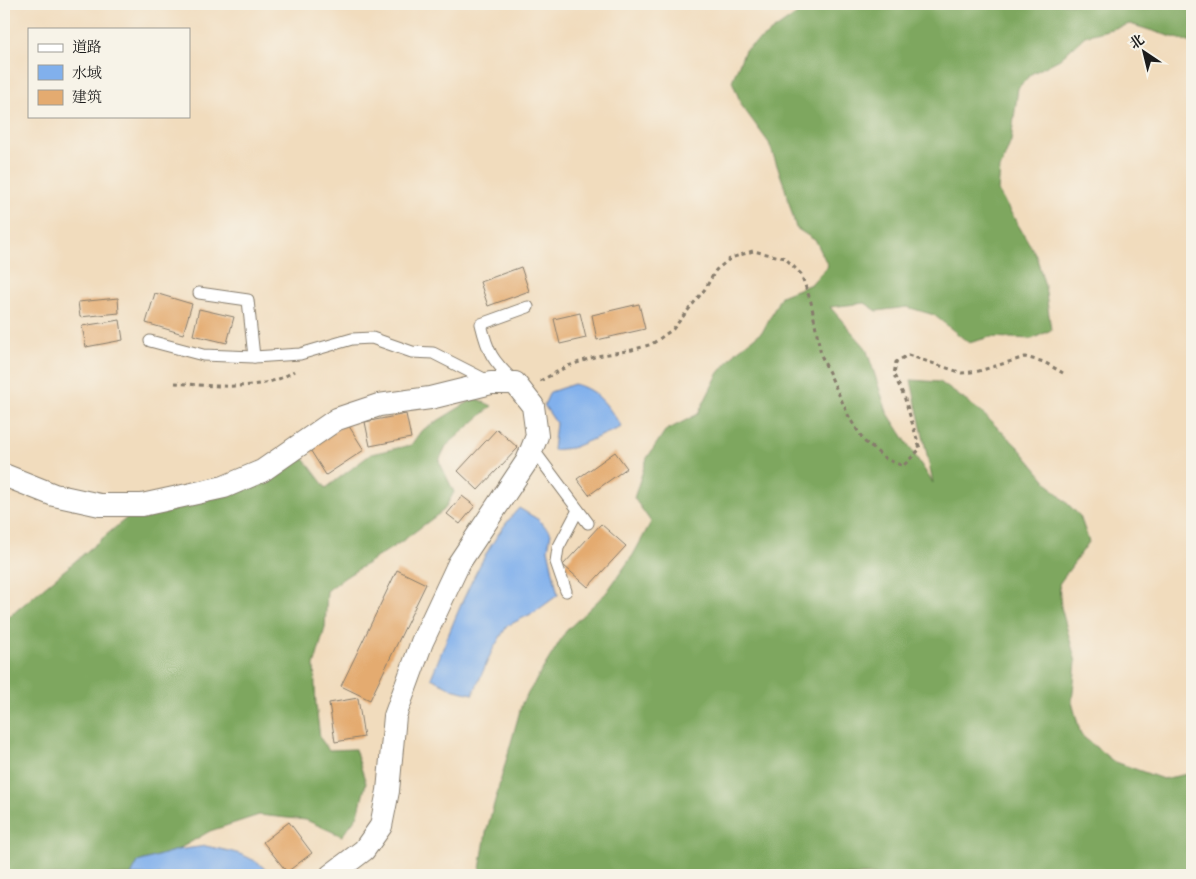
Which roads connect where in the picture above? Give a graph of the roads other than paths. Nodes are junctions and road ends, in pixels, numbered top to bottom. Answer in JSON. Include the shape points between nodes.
{"nodes":[{"id":1,"x":199,"y":293,"type":"dead end"},
{"id":2,"x":528,"y":307,"type":"dead end"},
{"id":3,"x":150,"y":341,"type":"dead end"},
{"id":4,"x":254,"y":357,"type":"junction"},
{"id":5,"x":491,"y":383,"type":"junction"},
{"id":6,"x":519,"y":388,"type":"junction"},
{"id":7,"x":532,"y":448,"type":"junction"},
{"id":8,"x":4,"y":475,"type":"edge"},
{"id":9,"x":578,"y":510,"type":"junction"},
{"id":10,"x":588,"y":523,"type":"dead end"},
{"id":11,"x":566,"y":591,"type":"dead end"},
{"id":12,"x":331,"y":875,"type":"edge"}],
"edges":[{"from":1,"to":4,"type":"lane","via":[[248,300]]},
{"from":2,"to":6,"type":"lane","via":[[481,324],[486,347]]},
{"from":3,"to":4,"type":"lane","via":[[203,355]]},
{"from":4,"to":5,"type":"lane","via":[[300,354],[352,339],[372,338],[412,352],[432,353]]},
{"from":5,"to":6,"type":"street"},
{"from":5,"to":8,"type":"street","via":[[430,398],[379,405],[337,419],[262,471],[224,486],[142,505],[91,503],[54,495]]},
{"from":6,"to":7,"type":"street","via":[[533,406],[537,436]]},
{"from":7,"to":9,"type":"lane"},
{"from":7,"to":12,"type":"street","via":[[527,461],[459,563],[422,642],[395,716],[388,791],[381,826],[364,850]]},
{"from":9,"to":10,"type":"lane"},
{"from":9,"to":11,"type":"lane","via":[[558,548],[556,562]]}]}
